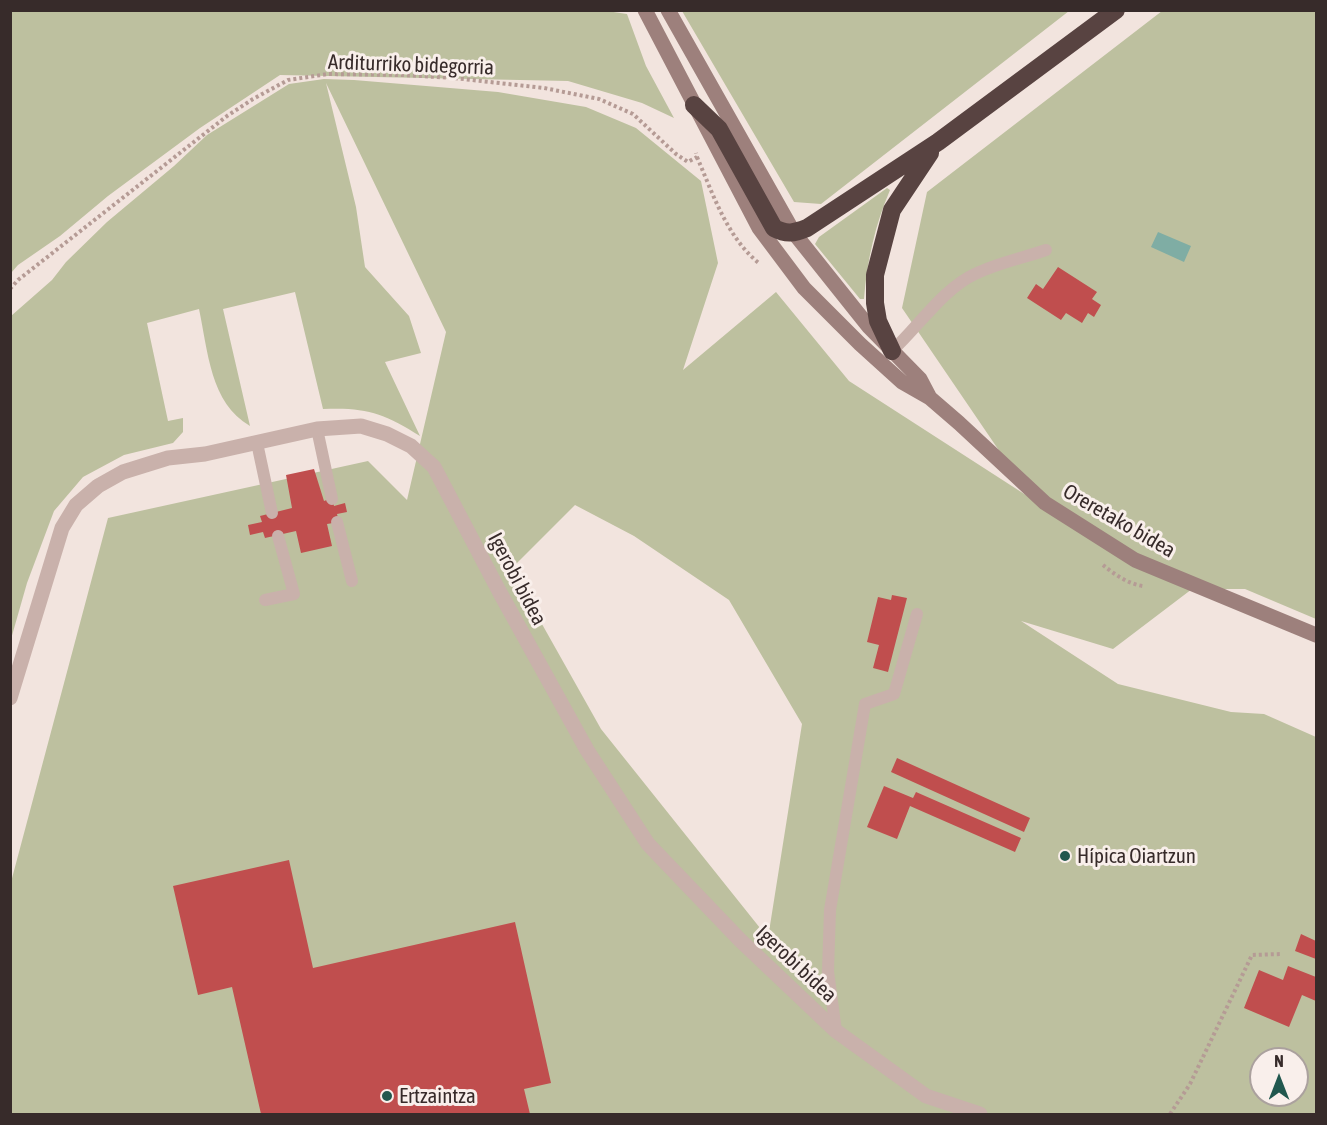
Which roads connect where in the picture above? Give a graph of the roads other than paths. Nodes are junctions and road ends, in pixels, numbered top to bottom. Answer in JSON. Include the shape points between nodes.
{"nodes":[{"id":1,"x":645,"y":10,"type":"edge"},
{"id":2,"x":668,"y":10,"type":"edge"},
{"id":3,"x":1116,"y":10,"type":"edge"},
{"id":4,"x":694,"y":105,"type":"junction"},
{"id":5,"x":938,"y":142,"type":"junction"},
{"id":6,"x":794,"y":233,"type":"junction"},
{"id":7,"x":1046,"y":250,"type":"dead end"},
{"id":8,"x":892,"y":351,"type":"junction"},
{"id":9,"x":930,"y":398,"type":"junction"},
{"id":10,"x":317,"y":429,"type":"junction"},
{"id":11,"x":257,"y":443,"type":"junction"},
{"id":12,"x":332,"y":499,"type":"dead end"},
{"id":13,"x":272,"y":513,"type":"dead end"},
{"id":14,"x":337,"y":522,"type":"dead end"},
{"id":15,"x":278,"y":536,"type":"dead end"},
{"id":16,"x":352,"y":581,"type":"dead end"},
{"id":17,"x":264,"y":600,"type":"dead end"},
{"id":18,"x":917,"y":614,"type":"dead end"},
{"id":19,"x":1317,"y":635,"type":"edge"},
{"id":20,"x":10,"y":698,"type":"edge"},
{"id":21,"x":836,"y":1031,"type":"junction"},
{"id":22,"x":980,"y":1114,"type":"edge"}],
"edges":[{"from":1,"to":4,"type":"main road"},
{"from":2,"to":6,"type":"main road"},
{"from":3,"to":5,"type":"highway"},
{"from":4,"to":6,"type":"highway","via":[[719,129],[774,228],[784,234]]},
{"from":4,"to":9,"type":"main road","via":[[759,228],[804,288],[902,382]]},
{"from":5,"to":6,"type":"highway"},
{"from":5,"to":8,"type":"highway","via":[[892,210],[876,274],[878,321]]},
{"from":6,"to":8,"type":"main road"},
{"from":7,"to":8,"type":"lane","via":[[974,274],[941,298]]},
{"from":8,"to":9,"type":"main road","via":[[920,380]]},
{"from":9,"to":19,"type":"main road","name":"Oreretako bidea","via":[[1045,503],[1135,560]]},
{"from":10,"to":11,"type":"street","name":"Igerobi bidea"},
{"from":10,"to":12,"type":"lane"},
{"from":10,"to":21,"type":"street","name":"Igerobi bidea","via":[[361,426],[387,434],[411,446],[434,467],[586,750],[648,844],[740,940]]},
{"from":11,"to":13,"type":"lane"},
{"from":11,"to":20,"type":"street","name":"Igerobi bidea","via":[[168,458],[123,472],[76,505],[62,528]]},
{"from":14,"to":16,"type":"lane"},
{"from":15,"to":17,"type":"lane","via":[[294,594]]},
{"from":18,"to":21,"type":"lane","via":[[894,694],[865,705],[830,910],[828,971]]},
{"from":21,"to":22,"type":"street","name":"Igerobi bidea","via":[[927,1096]]}]}
